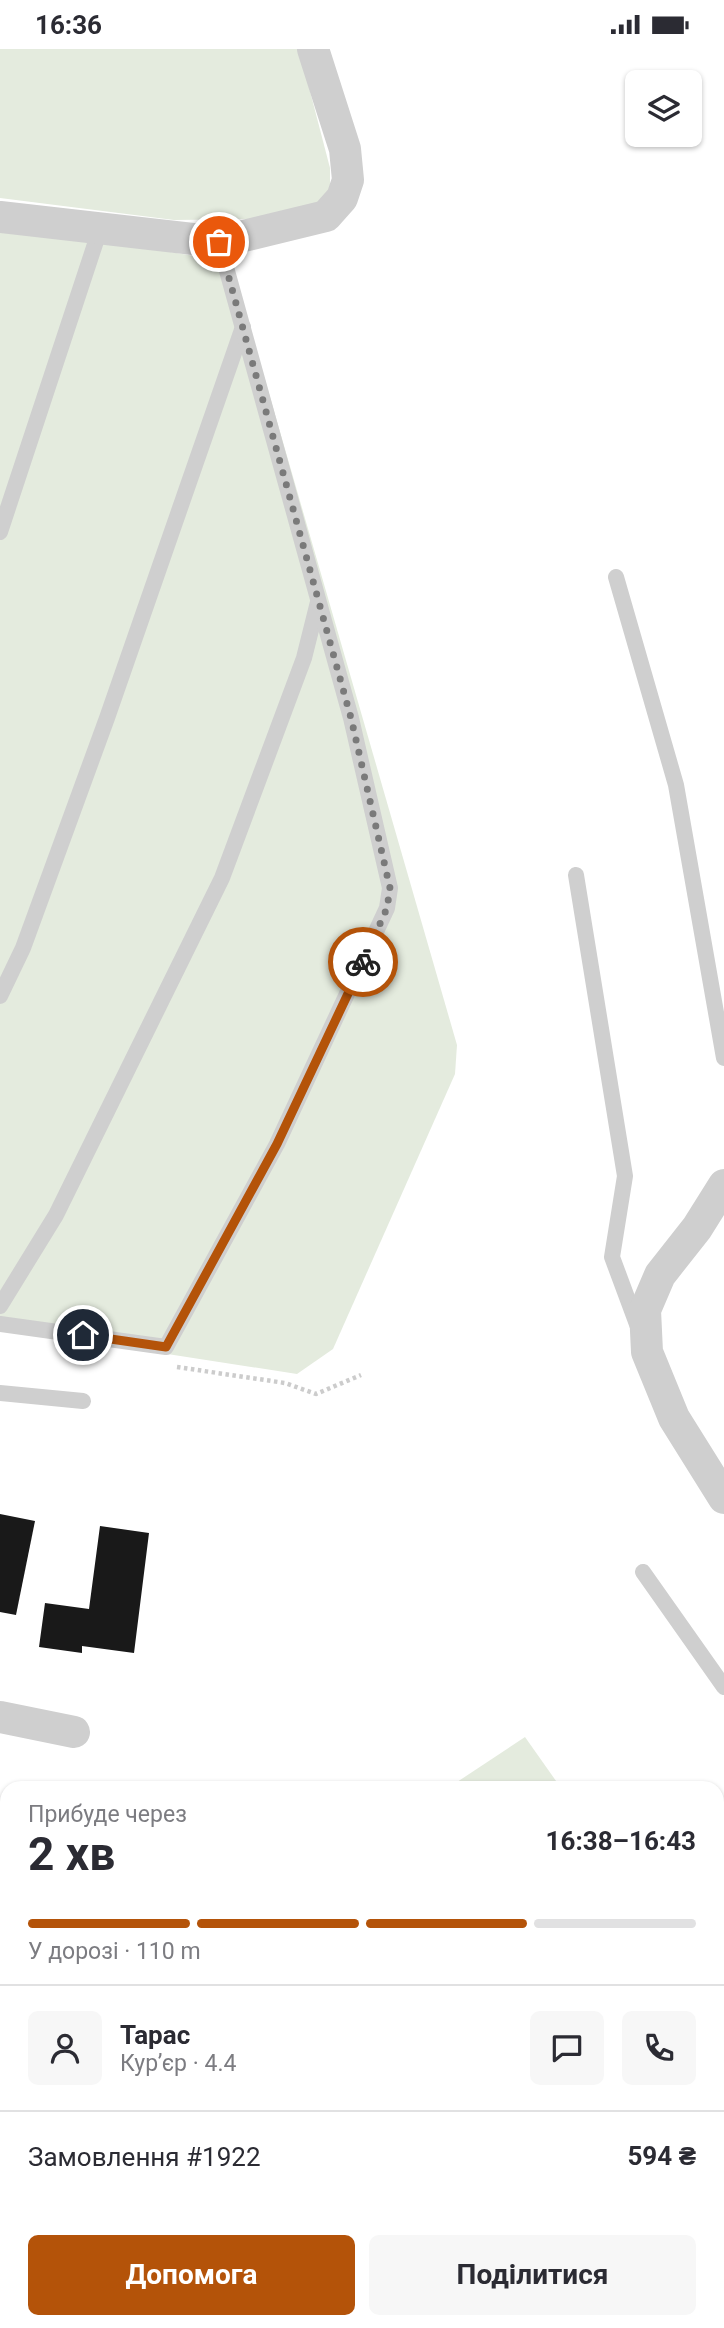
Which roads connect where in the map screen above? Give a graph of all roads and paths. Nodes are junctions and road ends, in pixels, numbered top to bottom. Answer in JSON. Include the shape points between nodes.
{"nodes":[{"id":1,"x":313,"y":49,"type":"edge"},
{"id":2,"x":0,"y":216,"type":"edge"},
{"id":3,"x":101,"y":226,"type":"junction"},
{"id":4,"x":219,"y":242,"type":"junction"},
{"id":5,"x":243,"y":327,"type":"junction"},
{"id":6,"x":0,"y":532,"type":"edge"},
{"id":7,"x":616,"y":577,"type":"dead end"},
{"id":8,"x":318,"y":600,"type":"junction"},
{"id":9,"x":576,"y":875,"type":"dead end"},
{"id":10,"x":0,"y":996,"type":"edge"},
{"id":11,"x":724,"y":1058,"type":"edge"},
{"id":12,"x":724,"y":1185,"type":"edge"},
{"id":13,"x":0,"y":1306,"type":"edge"},
{"id":14,"x":0,"y":1324,"type":"edge"},
{"id":15,"x":647,"y":1352,"type":"junction"},
{"id":16,"x":0,"y":1393,"type":"edge"},
{"id":17,"x":83,"y":1401,"type":"dead end"},
{"id":18,"x":724,"y":1498,"type":"edge"},
{"id":19,"x":643,"y":1572,"type":"dead end"},
{"id":20,"x":724,"y":1687,"type":"edge"},
{"id":21,"x":0,"y":1717,"type":"edge"},
{"id":22,"x":74,"y":1732,"type":"dead end"}],
"edges":[{"from":1,"to":4,"type":"street","via":[[345,149],[348,180],[342,198],[326,216]]},
{"from":2,"to":3,"type":"street"},
{"from":3,"to":4,"type":"street"},
{"from":3,"to":6,"type":"lane"},
{"from":4,"to":5,"type":"lane"},
{"from":5,"to":8,"type":"lane"},
{"from":5,"to":10,"type":"lane","via":[[102,731],[23,948]]},
{"from":7,"to":11,"type":"lane","via":[[676,785]]},
{"from":8,"to":13,"type":"lane","via":[[304,658],[222,878],[56,1215]]},
{"from":8,"to":14,"type":"lane","via":[[355,731],[390,888],[387,908],[356,980],[277,1144],[166,1347]]},
{"from":9,"to":15,"type":"lane","via":[[625,1176],[612,1257]]},
{"from":12,"to":15,"type":"street","via":[[660,1275],[645,1310]]},
{"from":15,"to":18,"type":"street","via":[[674,1417]]},
{"from":16,"to":17,"type":"lane"},
{"from":19,"to":20,"type":"lane"},
{"from":21,"to":22,"type":"street"}]}
